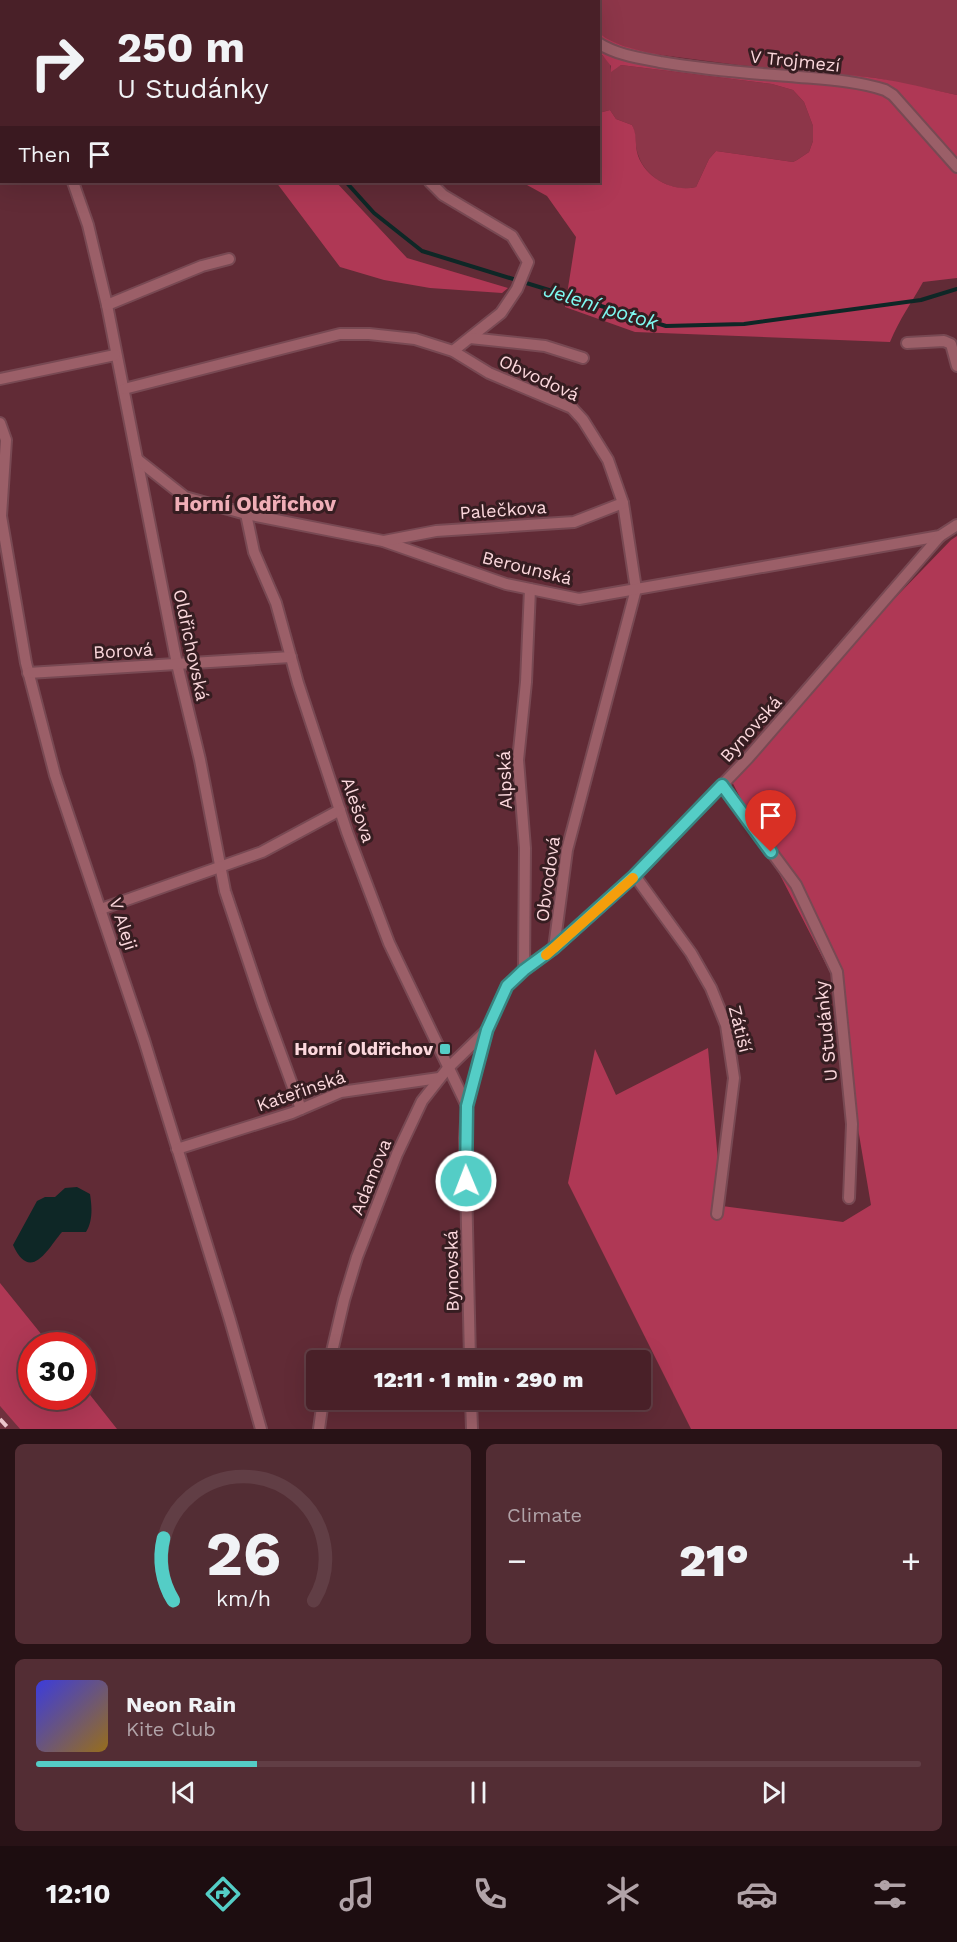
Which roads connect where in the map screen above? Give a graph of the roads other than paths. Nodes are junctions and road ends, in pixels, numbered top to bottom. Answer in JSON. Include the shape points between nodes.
{"nodes":[{"id":1,"x":600,"y":44,"type":"edge"},
{"id":2,"x":957,"y":167,"type":"edge"},
{"id":3,"x":73,"y":183,"type":"edge"},
{"id":4,"x":431,"y":183,"type":"edge"},
{"id":5,"x":229,"y":259,"type":"dead end"},
{"id":6,"x":106,"y":305,"type":"junction"},
{"id":7,"x":470,"y":338,"type":"junction"},
{"id":8,"x":907,"y":343,"type":"dead end"},
{"id":9,"x":453,"y":351,"type":"junction"},
{"id":10,"x":115,"y":355,"type":"junction"},
{"id":11,"x":583,"y":358,"type":"dead end"},
{"id":12,"x":957,"y":366,"type":"edge"},
{"id":13,"x":0,"y":379,"type":"edge"},
{"id":14,"x":123,"y":389,"type":"junction"},
{"id":15,"x":0,"y":423,"type":"edge"},
{"id":16,"x":138,"y":460,"type":"junction"},
{"id":17,"x":623,"y":503,"type":"junction"},
{"id":18,"x":246,"y":514,"type":"junction"},
{"id":19,"x":957,"y":525,"type":"edge"},
{"id":20,"x":940,"y":536,"type":"junction"},
{"id":21,"x":383,"y":541,"type":"junction"},
{"id":22,"x":530,"y":589,"type":"junction"},
{"id":23,"x":636,"y":589,"type":"junction"},
{"id":24,"x":291,"y":657,"type":"junction"},
{"id":25,"x":177,"y":664,"type":"junction"},
{"id":26,"x":28,"y":673,"type":"junction"},
{"id":27,"x":722,"y":785,"type":"junction"},
{"id":28,"x":340,"y":810,"type":"junction"},
{"id":29,"x":220,"y":866,"type":"junction"},
{"id":30,"x":634,"y":876,"type":"junction"},
{"id":31,"x":101,"y":909,"type":"junction"},
{"id":32,"x":554,"y":948,"type":"junction"},
{"id":33,"x":524,"y":970,"type":"junction"},
{"id":34,"x":487,"y":1030,"type":"junction"},
{"id":35,"x":448,"y":1068,"type":"junction"},
{"id":36,"x":439,"y":1078,"type":"junction"},
{"id":37,"x":467,"y":1106,"type":"junction"},
{"id":38,"x":301,"y":1109,"type":"junction"},
{"id":39,"x":177,"y":1149,"type":"junction"},
{"id":40,"x":849,"y":1198,"type":"dead end"},
{"id":41,"x":717,"y":1214,"type":"dead end"},
{"id":42,"x":332,"y":1350,"type":"edge"},
{"id":43,"x":470,"y":1350,"type":"edge"},
{"id":44,"x":322,"y":1410,"type":"edge"},
{"id":45,"x":471,"y":1410,"type":"edge"},
{"id":46,"x":261,"y":1429,"type":"edge"},
{"id":47,"x":319,"y":1429,"type":"edge"},
{"id":48,"x":472,"y":1429,"type":"edge"}],
"edges":[{"from":1,"to":2,"type":"street","name":"V Trojmezí","via":[[629,56],[669,63],[885,90]]},
{"from":3,"to":6,"type":"street","name":"Oldřichovská","via":[[88,225]]},
{"from":4,"to":7,"type":"street","via":[[443,195],[512,236],[528,262],[501,313]]},
{"from":5,"to":6,"type":"street"},
{"from":6,"to":10,"type":"street","name":"Oldřichovská"},
{"from":7,"to":9,"type":"street"},
{"from":7,"to":11,"type":"street","via":[[545,346]]},
{"from":8,"to":12,"type":"street","via":[[951,344]]},
{"from":9,"to":14,"type":"street","name":"Obvodová","via":[[415,339],[340,334]]},
{"from":9,"to":17,"type":"street","name":"Obvodová","via":[[489,373],[572,408],[608,459]]},
{"from":10,"to":13,"type":"street"},
{"from":10,"to":14,"type":"street","name":"Oldřichovská"},
{"from":14,"to":16,"type":"street","name":"Oldřichovská"},
{"from":15,"to":26,"type":"street","name":"V Aleji","via":[[6,440],[1,516]]},
{"from":16,"to":18,"type":"street","name":"Berounská","via":[[185,497]]},
{"from":16,"to":25,"type":"street","name":"Oldřichovská"},
{"from":17,"to":21,"type":"street","name":"Palečkova","via":[[574,522],[436,531]]},
{"from":17,"to":23,"type":"street","name":"Obvodová"},
{"from":18,"to":21,"type":"street","name":"Berounská"},
{"from":18,"to":24,"type":"street","name":"Alešova","via":[[254,552],[276,603]]},
{"from":19,"to":20,"type":"street","name":"Berounská"},
{"from":20,"to":23,"type":"street","name":"Berounská"},
{"from":20,"to":27,"type":"street","name":"Bynovská"},
{"from":21,"to":22,"type":"street","name":"Berounská"},
{"from":22,"to":23,"type":"street","name":"Berounská","via":[[579,599]]},
{"from":22,"to":33,"type":"street","name":"Alpská","via":[[518,760],[525,848]]},
{"from":23,"to":32,"type":"street","name":"Obvodová","via":[[567,850]]},
{"from":24,"to":25,"type":"street","name":"Borová"},
{"from":24,"to":28,"type":"street","name":"Alešova"},
{"from":25,"to":26,"type":"street","name":"Borová"},
{"from":25,"to":29,"type":"street","name":"Oldřichovská"},
{"from":26,"to":31,"type":"street","name":"V Aleji","via":[[55,775]]},
{"from":27,"to":30,"type":"street","name":"Bynovská"},
{"from":27,"to":40,"type":"street","name":"U Studánky","via":[[796,885],[837,972],[852,1124]]},
{"from":28,"to":29,"type":"street","via":[[262,852]]},
{"from":28,"to":35,"type":"street","name":"Alešova","via":[[389,943]]},
{"from":29,"to":31,"type":"street"},
{"from":29,"to":38,"type":"street","name":"Oldřichovská","via":[[235,922]]},
{"from":30,"to":32,"type":"street","name":"Bynovská"},
{"from":30,"to":41,"type":"street","name":"Zátiší","via":[[691,953],[726,1025],[734,1078]]},
{"from":31,"to":39,"type":"street","name":"V Aleji"},
{"from":32,"to":33,"type":"street","name":"Bynovská"},
{"from":33,"to":34,"type":"street","name":"Bynovská","via":[[507,986]]},
{"from":34,"to":35,"type":"street","name":"Adamova"},
{"from":34,"to":37,"type":"street","name":"Bynovská"},
{"from":35,"to":36,"type":"street","name":"Adamova"},
{"from":35,"to":37,"type":"street","name":"Alešova"},
{"from":36,"to":38,"type":"street","name":"Kateřinská","via":[[341,1092]]},
{"from":36,"to":42,"type":"street","name":"Adamova","via":[[422,1101],[397,1154],[357,1257]]},
{"from":37,"to":43,"type":"street","name":"Bynovská"},
{"from":38,"to":39,"type":"street","name":"Kateřinská"},
{"from":39,"to":46,"type":"street","name":"V Aleji"},
{"from":44,"to":47,"type":"street"},
{"from":45,"to":48,"type":"street"}]}
